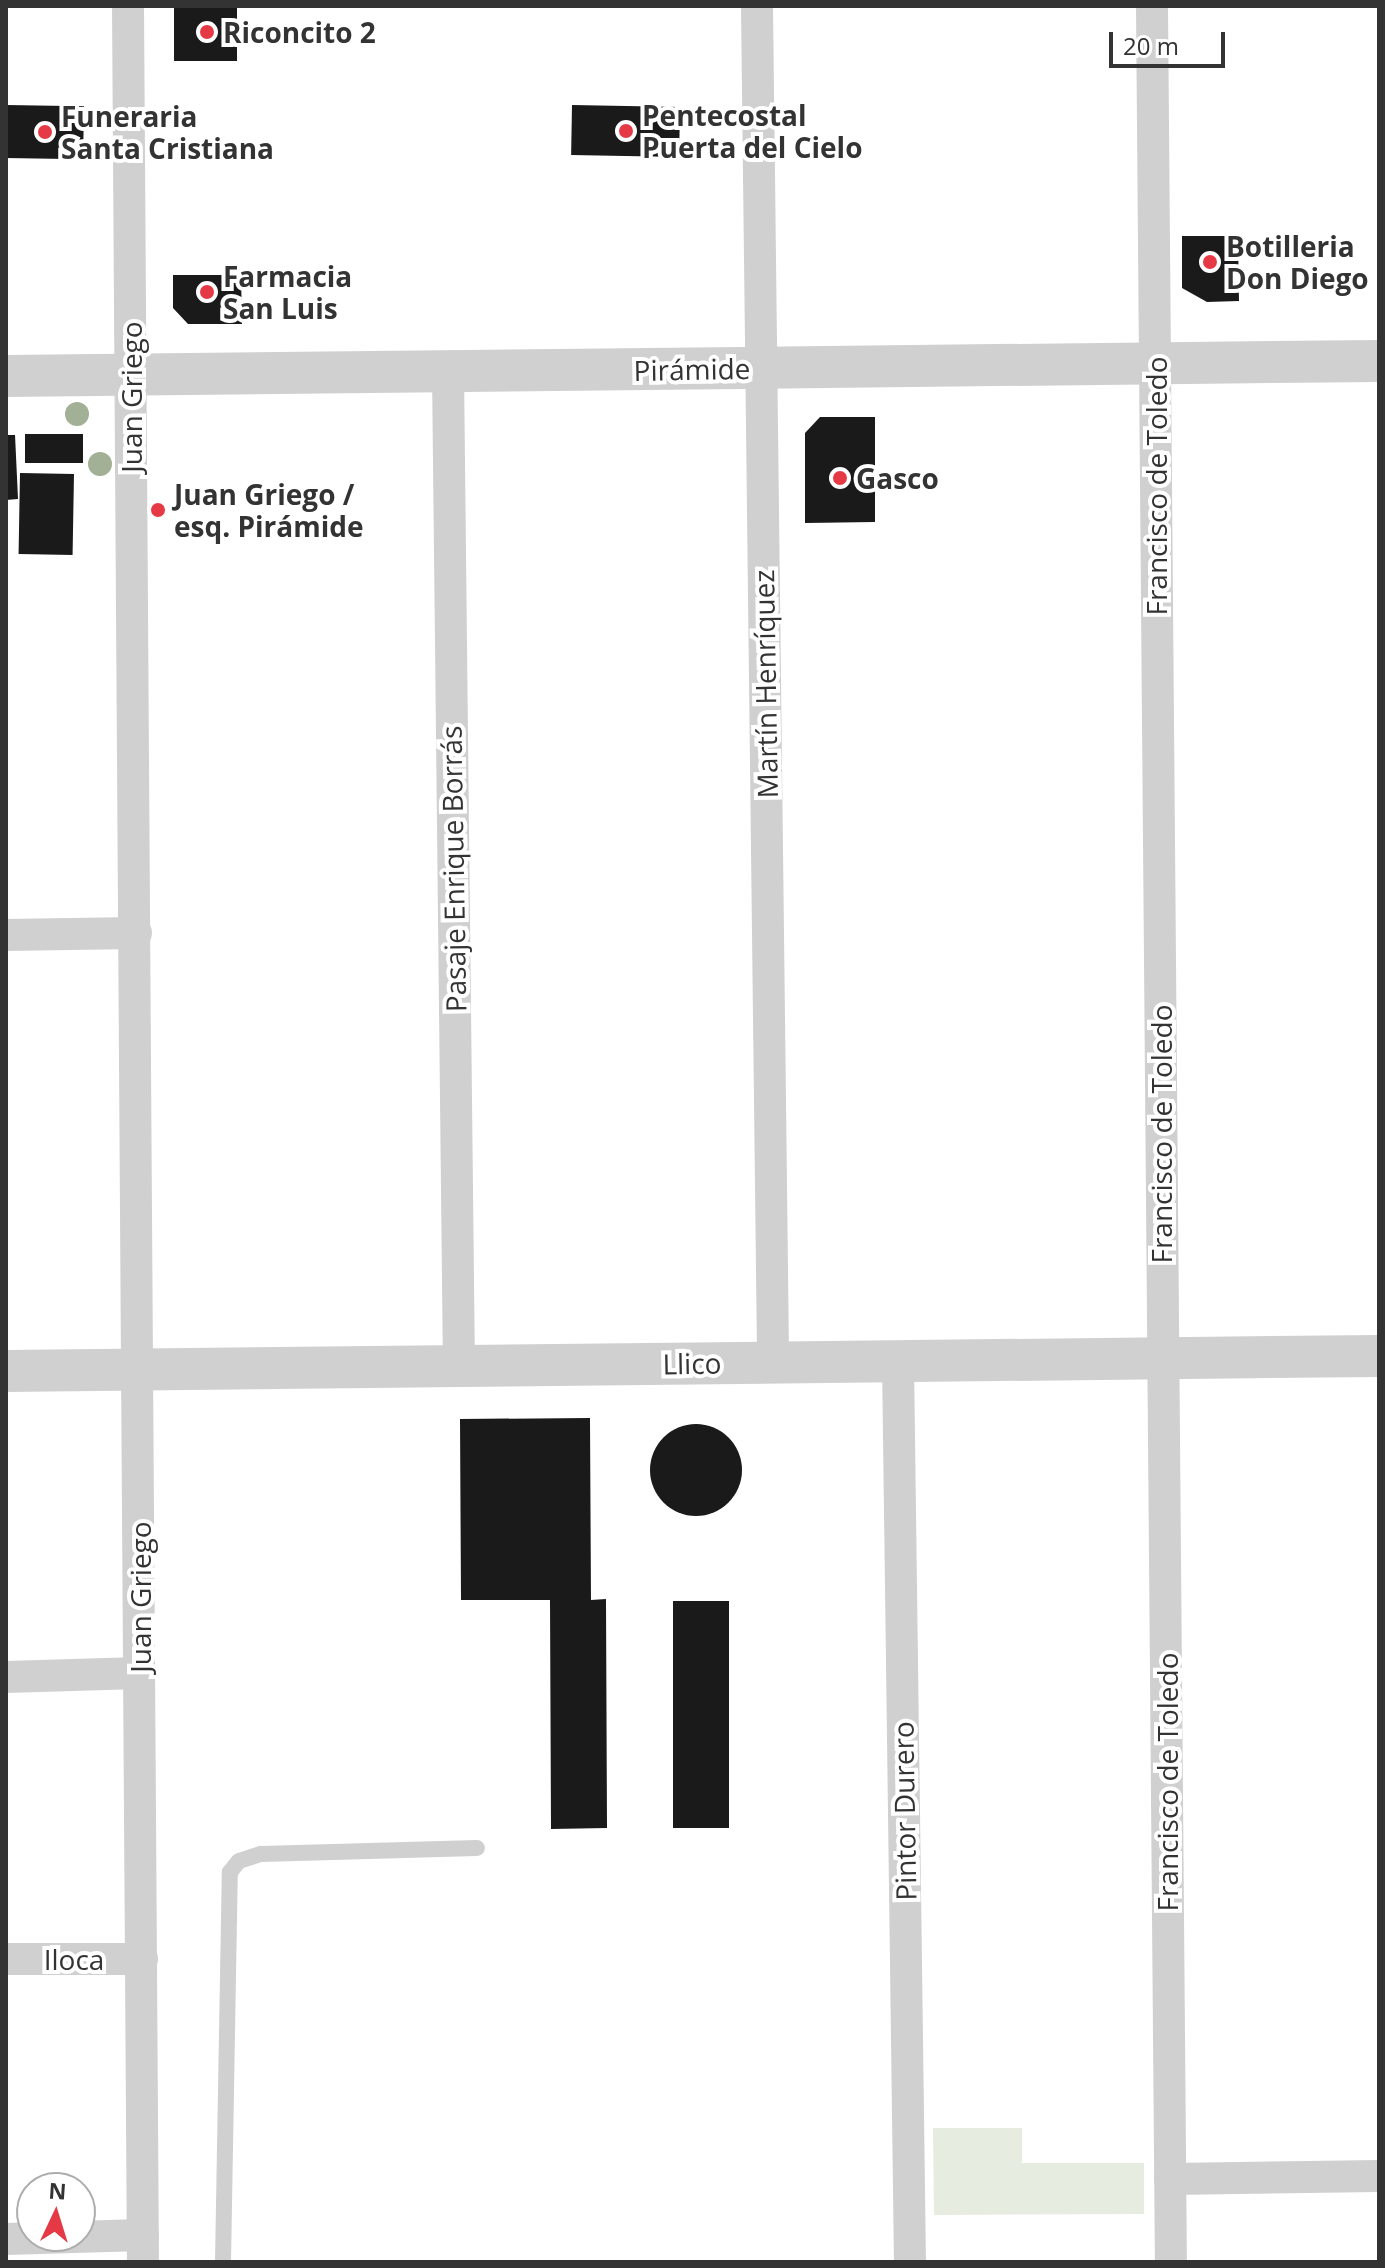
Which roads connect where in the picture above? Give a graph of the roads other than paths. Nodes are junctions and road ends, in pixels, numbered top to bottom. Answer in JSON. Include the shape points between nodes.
{"nodes":[{"id":1,"x":128,"y":6,"type":"edge"},
{"id":2,"x":757,"y":6,"type":"edge"},
{"id":3,"x":1152,"y":6,"type":"edge"},
{"id":4,"x":1379,"y":361,"type":"edge"},
{"id":5,"x":1155,"y":363,"type":"junction"},
{"id":6,"x":762,"y":368,"type":"junction"},
{"id":7,"x":448,"y":371,"type":"junction"},
{"id":8,"x":131,"y":374,"type":"junction"},
{"id":9,"x":6,"y":376,"type":"edge"},
{"id":10,"x":136,"y":933,"type":"junction"},
{"id":11,"x":6,"y":935,"type":"edge"},
{"id":12,"x":1379,"y":1356,"type":"edge"},
{"id":13,"x":1163,"y":1358,"type":"junction"},
{"id":14,"x":898,"y":1361,"type":"junction"},
{"id":15,"x":773,"y":1363,"type":"junction"},
{"id":16,"x":459,"y":1366,"type":"junction"},
{"id":17,"x":139,"y":1369,"type":"junction"},
{"id":18,"x":6,"y":1371,"type":"edge"},
{"id":19,"x":140,"y":1673,"type":"junction"},
{"id":20,"x":6,"y":1677,"type":"edge"},
{"id":21,"x":477,"y":1848,"type":"dead end"},
{"id":22,"x":6,"y":1959,"type":"edge"},
{"id":23,"x":142,"y":1959,"type":"junction"},
{"id":24,"x":1379,"y":2176,"type":"edge"},
{"id":25,"x":1170,"y":2179,"type":"junction"},
{"id":26,"x":6,"y":2239,"type":"edge"},
{"id":27,"x":143,"y":2249,"type":"edge"},
{"id":28,"x":223,"y":2262,"type":"edge"},
{"id":29,"x":910,"y":2262,"type":"edge"},
{"id":30,"x":1171,"y":2262,"type":"edge"}],
"edges":[{"from":1,"to":8,"type":"street","name":"Juan Griego"},
{"from":2,"to":6,"type":"street","name":"Martín Henríquez"},
{"from":3,"to":5,"type":"street","name":"Francisco de Toledo"},
{"from":4,"to":5,"type":"street","name":"Pirámide"},
{"from":5,"to":6,"type":"street","name":"Pirámide"},
{"from":5,"to":13,"type":"street","name":"Francisco de Toledo"},
{"from":6,"to":7,"type":"street","name":"Pirámide"},
{"from":6,"to":15,"type":"street","name":"Martín Henríquez"},
{"from":7,"to":8,"type":"street","name":"Pirámide"},
{"from":7,"to":16,"type":"street","name":"Pasaje Enrique Borrás"},
{"from":8,"to":9,"type":"street","name":"Pirámide"},
{"from":8,"to":10,"type":"street","name":"Juan Griego"},
{"from":10,"to":11,"type":"street"},
{"from":10,"to":17,"type":"street","name":"Juan Griego"},
{"from":12,"to":13,"type":"street","name":"Llico"},
{"from":13,"to":14,"type":"street","name":"Llico"},
{"from":13,"to":25,"type":"street","name":"Francisco de Toledo"},
{"from":14,"to":15,"type":"street","name":"Llico"},
{"from":14,"to":29,"type":"street","name":"Pintor Durero"},
{"from":15,"to":16,"type":"street","name":"Llico"},
{"from":16,"to":17,"type":"street","name":"Llico"},
{"from":17,"to":18,"type":"street","name":"Llico"},
{"from":17,"to":19,"type":"street","name":"Juan Griego"},
{"from":19,"to":20,"type":"street"},
{"from":19,"to":23,"type":"street","name":"Juan Griego"},
{"from":21,"to":28,"type":"lane","via":[[261,1854],[239,1861],[230,1872]]},
{"from":22,"to":23,"type":"street","name":"Iloca"},
{"from":23,"to":27,"type":"street","name":"Juan Griego"},
{"from":24,"to":25,"type":"street"},
{"from":25,"to":30,"type":"street","name":"Francisco de Toledo"},
{"from":26,"to":27,"type":"street"}]}
